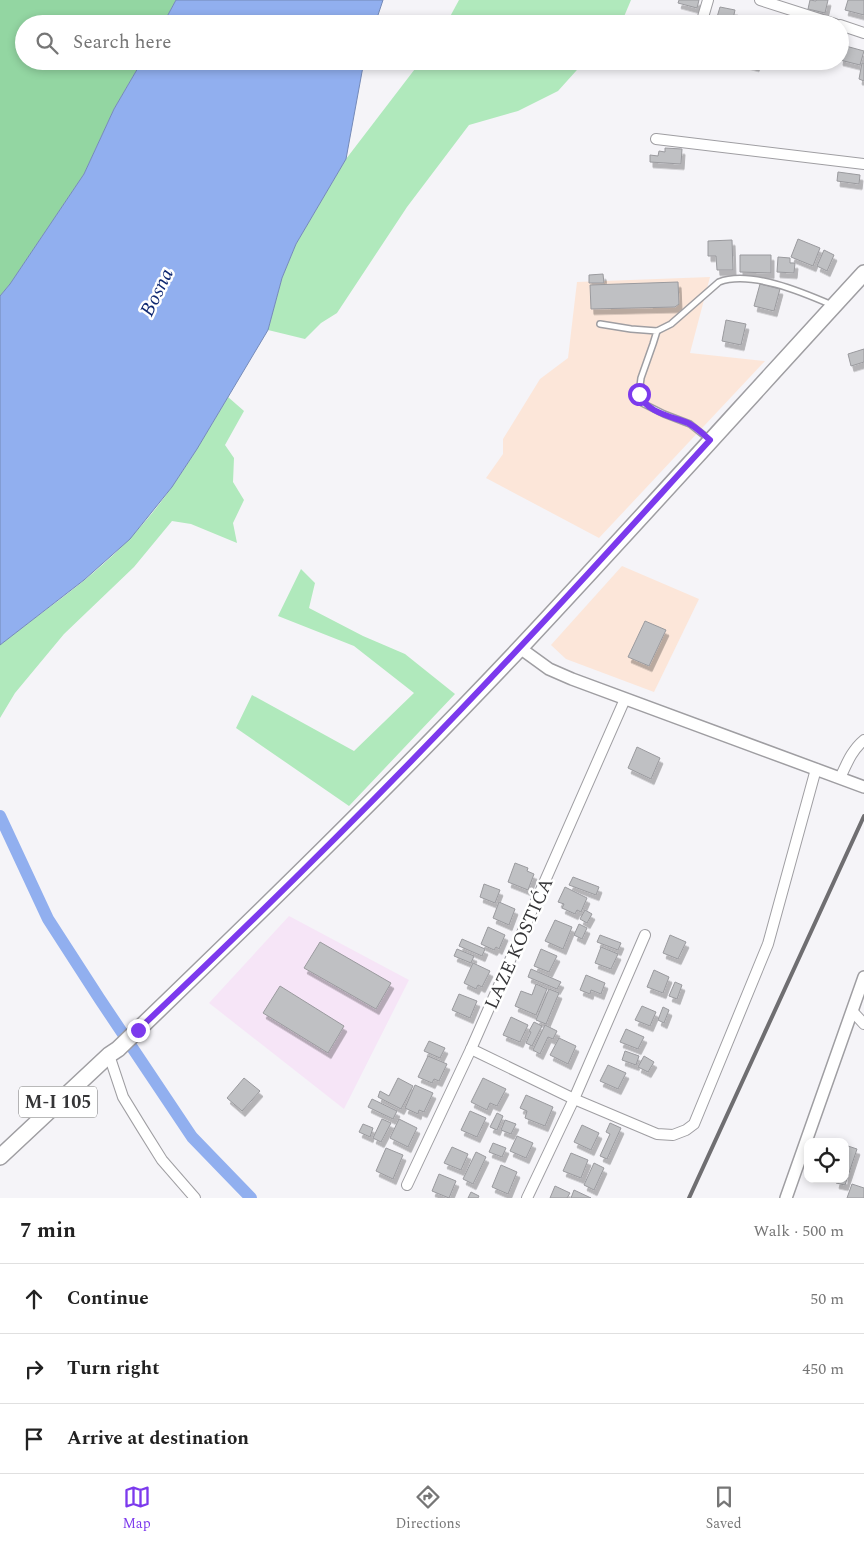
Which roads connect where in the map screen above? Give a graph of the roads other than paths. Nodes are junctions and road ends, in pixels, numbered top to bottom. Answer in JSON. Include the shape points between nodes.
{"nodes":[{"id":1,"x":708,"y":0,"type":"edge"},
{"id":2,"x":760,"y":0,"type":"edge"},
{"id":3,"x":704,"y":15,"type":"edge"},
{"id":4,"x":807,"y":15,"type":"edge"},
{"id":5,"x":849,"y":28,"type":"edge"},
{"id":6,"x":864,"y":33,"type":"edge"},
{"id":7,"x":656,"y":138,"type":"dead end"},
{"id":8,"x":864,"y":164,"type":"edge"},
{"id":9,"x":864,"y":273,"type":"edge"},
{"id":10,"x":834,"y":306,"type":"junction"},
{"id":11,"x":600,"y":324,"type":"dead end"},
{"id":12,"x":657,"y":331,"type":"junction"},
{"id":13,"x":710,"y":440,"type":"junction"},
{"id":14,"x":520,"y":648,"type":"junction"},
{"id":15,"x":625,"y":699,"type":"junction"},
{"id":16,"x":864,"y":740,"type":"edge"},
{"id":17,"x":816,"y":769,"type":"junction"},
{"id":18,"x":840,"y":778,"type":"junction"},
{"id":19,"x":864,"y":787,"type":"edge"},
{"id":20,"x":645,"y":934,"type":"dead end"},
{"id":21,"x":864,"y":977,"type":"edge"},
{"id":22,"x":853,"y":1012,"type":"junction"},
{"id":23,"x":864,"y":1024,"type":"edge"},
{"id":24,"x":471,"y":1049,"type":"junction"},
{"id":25,"x":113,"y":1052,"type":"junction"},
{"id":26,"x":574,"y":1099,"type":"junction"},
{"id":27,"x":0,"y":1157,"type":"edge"},
{"id":28,"x":407,"y":1184,"type":"dead end"},
{"id":29,"x":195,"y":1198,"type":"edge"},
{"id":30,"x":527,"y":1198,"type":"edge"},
{"id":31,"x":786,"y":1198,"type":"edge"}],
"edges":[{"from":1,"to":3,"type":"street"},
{"from":2,"to":4,"type":"street"},
{"from":5,"to":6,"type":"street"},
{"from":7,"to":8,"type":"street"},
{"from":9,"to":10,"type":"main road","number":"M-I 105"},
{"from":10,"to":12,"type":"lane","via":[[770,282],[727,279],[713,287],[671,324]]},
{"from":10,"to":13,"type":"main road","number":"M-I 105"},
{"from":11,"to":12,"type":"lane"},
{"from":12,"to":13,"type":"lane","via":[[641,378],[639,394],[642,403],[690,424]]},
{"from":13,"to":14,"type":"main road","number":"M-I 105"},
{"from":14,"to":15,"type":"street","via":[[549,669]]},
{"from":14,"to":25,"type":"main road","number":"M-I 105","via":[[371,802]]},
{"from":15,"to":17,"type":"street"},
{"from":15,"to":24,"type":"street","name":"LAZE KOSTIĆA"},
{"from":16,"to":18,"type":"street","via":[[851,754]]},
{"from":17,"to":18,"type":"street"},
{"from":17,"to":26,"type":"street","via":[[768,944],[694,1124],[673,1135],[657,1134]]},
{"from":18,"to":19,"type":"street"},
{"from":20,"to":26,"type":"street"},
{"from":21,"to":22,"type":"street"},
{"from":22,"to":23,"type":"street"},
{"from":22,"to":31,"type":"street"},
{"from":24,"to":26,"type":"street"},
{"from":24,"to":28,"type":"street","name":"LAZE KOSTIĆA"},
{"from":25,"to":27,"type":"main road","number":"M-I 105"},
{"from":25,"to":29,"type":"street","via":[[123,1097],[162,1160]]},
{"from":26,"to":30,"type":"street"}]}
